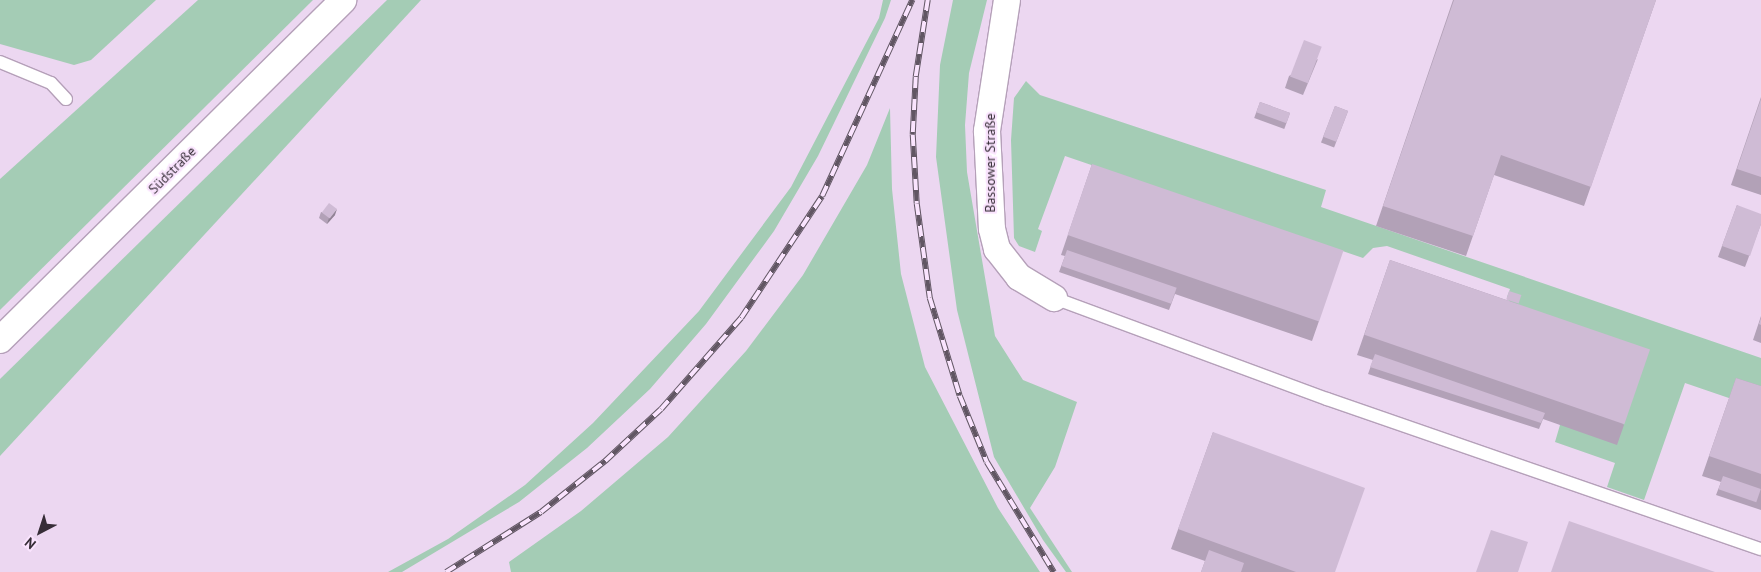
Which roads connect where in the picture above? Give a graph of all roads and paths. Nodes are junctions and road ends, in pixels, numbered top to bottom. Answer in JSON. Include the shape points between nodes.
{"nodes":[{"id":1,"x":344,"y":0,"type":"edge"},
{"id":2,"x":1007,"y":0,"type":"edge"},
{"id":3,"x":0,"y":62,"type":"edge"},
{"id":4,"x":66,"y":98,"type":"dead end"},
{"id":5,"x":1054,"y":298,"type":"joint"},
{"id":6,"x":0,"y":340,"type":"edge"},
{"id":7,"x":1761,"y":549,"type":"edge"}],
"edges":[{"from":1,"to":6,"type":"street","name":"Südstraße"},
{"from":2,"to":5,"type":"street","name":"Bassower Straße","via":[[987,131],[992,229],[997,249],[1019,277]]},
{"from":3,"to":4,"type":"lane","via":[[51,83]]},
{"from":5,"to":7,"type":"lane","via":[[1327,399]]}]}
